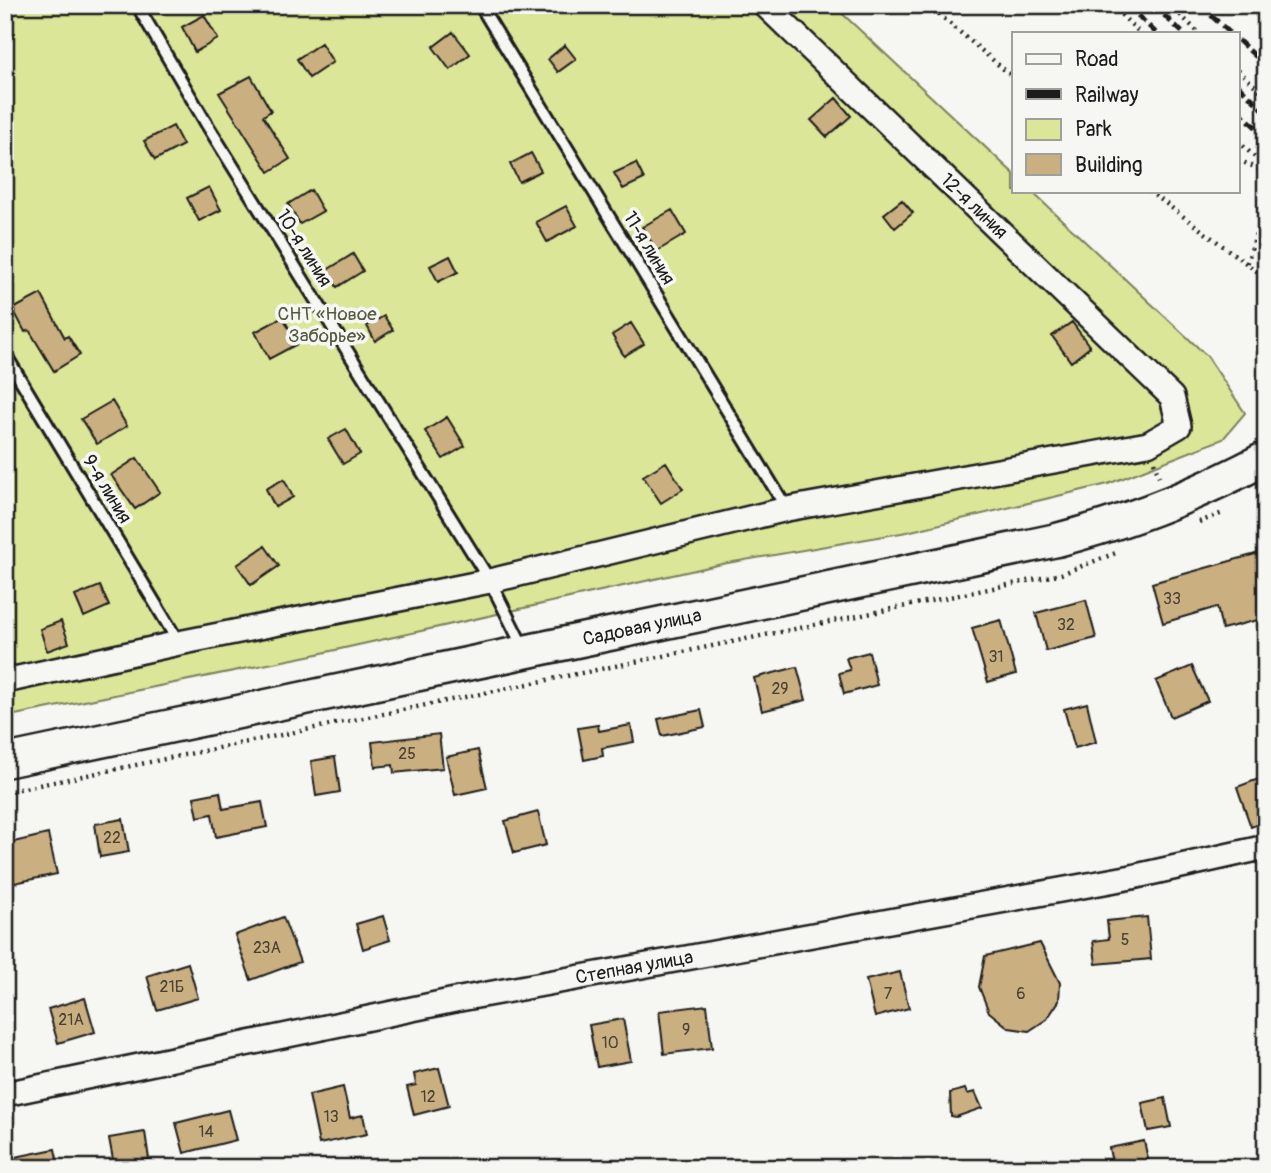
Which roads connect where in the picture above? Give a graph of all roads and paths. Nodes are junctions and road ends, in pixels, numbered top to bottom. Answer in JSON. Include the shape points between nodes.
{"nodes":[{"id":1,"x":137,"y":5,"type":"edge"},
{"id":2,"x":480,"y":5,"type":"edge"},
{"id":3,"x":765,"y":5,"type":"edge"},
{"id":4,"x":928,"y":5,"type":"edge"},
{"id":5,"x":1111,"y":5,"type":"edge"},
{"id":6,"x":1170,"y":5,"type":"edge"},
{"id":7,"x":1246,"y":5,"type":"edge"},
{"id":8,"x":1266,"y":23,"type":"edge"},
{"id":9,"x":1139,"y":32,"type":"edge"},
{"id":10,"x":1198,"y":32,"type":"edge"},
{"id":11,"x":1240,"y":71,"type":"edge"},
{"id":12,"x":1012,"y":76,"type":"edge"},
{"id":13,"x":1266,"y":96,"type":"edge"},
{"id":14,"x":1240,"y":143,"type":"edge"},
{"id":15,"x":1240,"y":161,"type":"edge"},
{"id":16,"x":1266,"y":170,"type":"edge"},
{"id":17,"x":1150,"y":192,"type":"edge"},
{"id":18,"x":1266,"y":203,"type":"edge"},
{"id":19,"x":1247,"y":263,"type":"junction"},
{"id":20,"x":1266,"y":278,"type":"edge"},
{"id":21,"x":5,"y":354,"type":"edge"},
{"id":22,"x":1266,"y":415,"type":"edge"},
{"id":23,"x":1147,"y":444,"type":"junction"},
{"id":24,"x":1264,"y":445,"type":"edge"},
{"id":25,"x":1170,"y":475,"type":"dead end"},
{"id":26,"x":787,"y":509,"type":"junction"},
{"id":27,"x":1223,"y":513,"type":"dead end"},
{"id":28,"x":1186,"y":527,"type":"dead end"},
{"id":29,"x":1123,"y":550,"type":"dead end"},
{"id":30,"x":490,"y":581,"type":"junction"},
{"id":31,"x":179,"y":643,"type":"junction"},
{"id":32,"x":526,"y":653,"type":"junction"},
{"id":33,"x":5,"y":681,"type":"edge"},
{"id":34,"x":5,"y":761,"type":"edge"},
{"id":35,"x":5,"y":792,"type":"edge"},
{"id":36,"x":1266,"y":847,"type":"edge"},
{"id":37,"x":5,"y":1094,"type":"edge"}],
"edges":[{"from":1,"to":30,"type":"lane","name":"10-я линия"},
{"from":2,"to":26,"type":"lane","name":"11-я линия"},
{"from":3,"to":23,"type":"street","name":"12-я линия","via":[[1172,397],[1180,426]]},
{"from":4,"to":12,"type":"path"},
{"from":5,"to":9,"type":"path"},
{"from":6,"to":10,"type":"path"},
{"from":7,"to":8,"type":"path"},
{"from":11,"to":13,"type":"path"},
{"from":14,"to":16,"type":"path"},
{"from":15,"to":16,"type":"path"},
{"from":17,"to":19,"type":"path"},
{"from":18,"to":19,"type":"path"},
{"from":19,"to":20,"type":"path"},
{"from":21,"to":31,"type":"lane","name":"9-я линия"},
{"from":22,"to":24,"type":"path"},
{"from":23,"to":25,"type":"path","via":[[1159,479]]},
{"from":23,"to":26,"type":"street"},
{"from":24,"to":32,"type":"main road","name":"Садовая улица","via":[[1212,486],[1057,540]]},
{"from":26,"to":30,"type":"street"},
{"from":27,"to":28,"type":"path"},
{"from":29,"to":35,"type":"path","via":[[1061,573]]},
{"from":30,"to":31,"type":"street"},
{"from":30,"to":32,"type":"lane","name":"10-я линия"},
{"from":31,"to":33,"type":"street"},
{"from":32,"to":34,"type":"main road","name":"Садовая улица"},
{"from":36,"to":37,"type":"street","name":"Степная улица","via":[[1132,877],[460,999]]}]}
